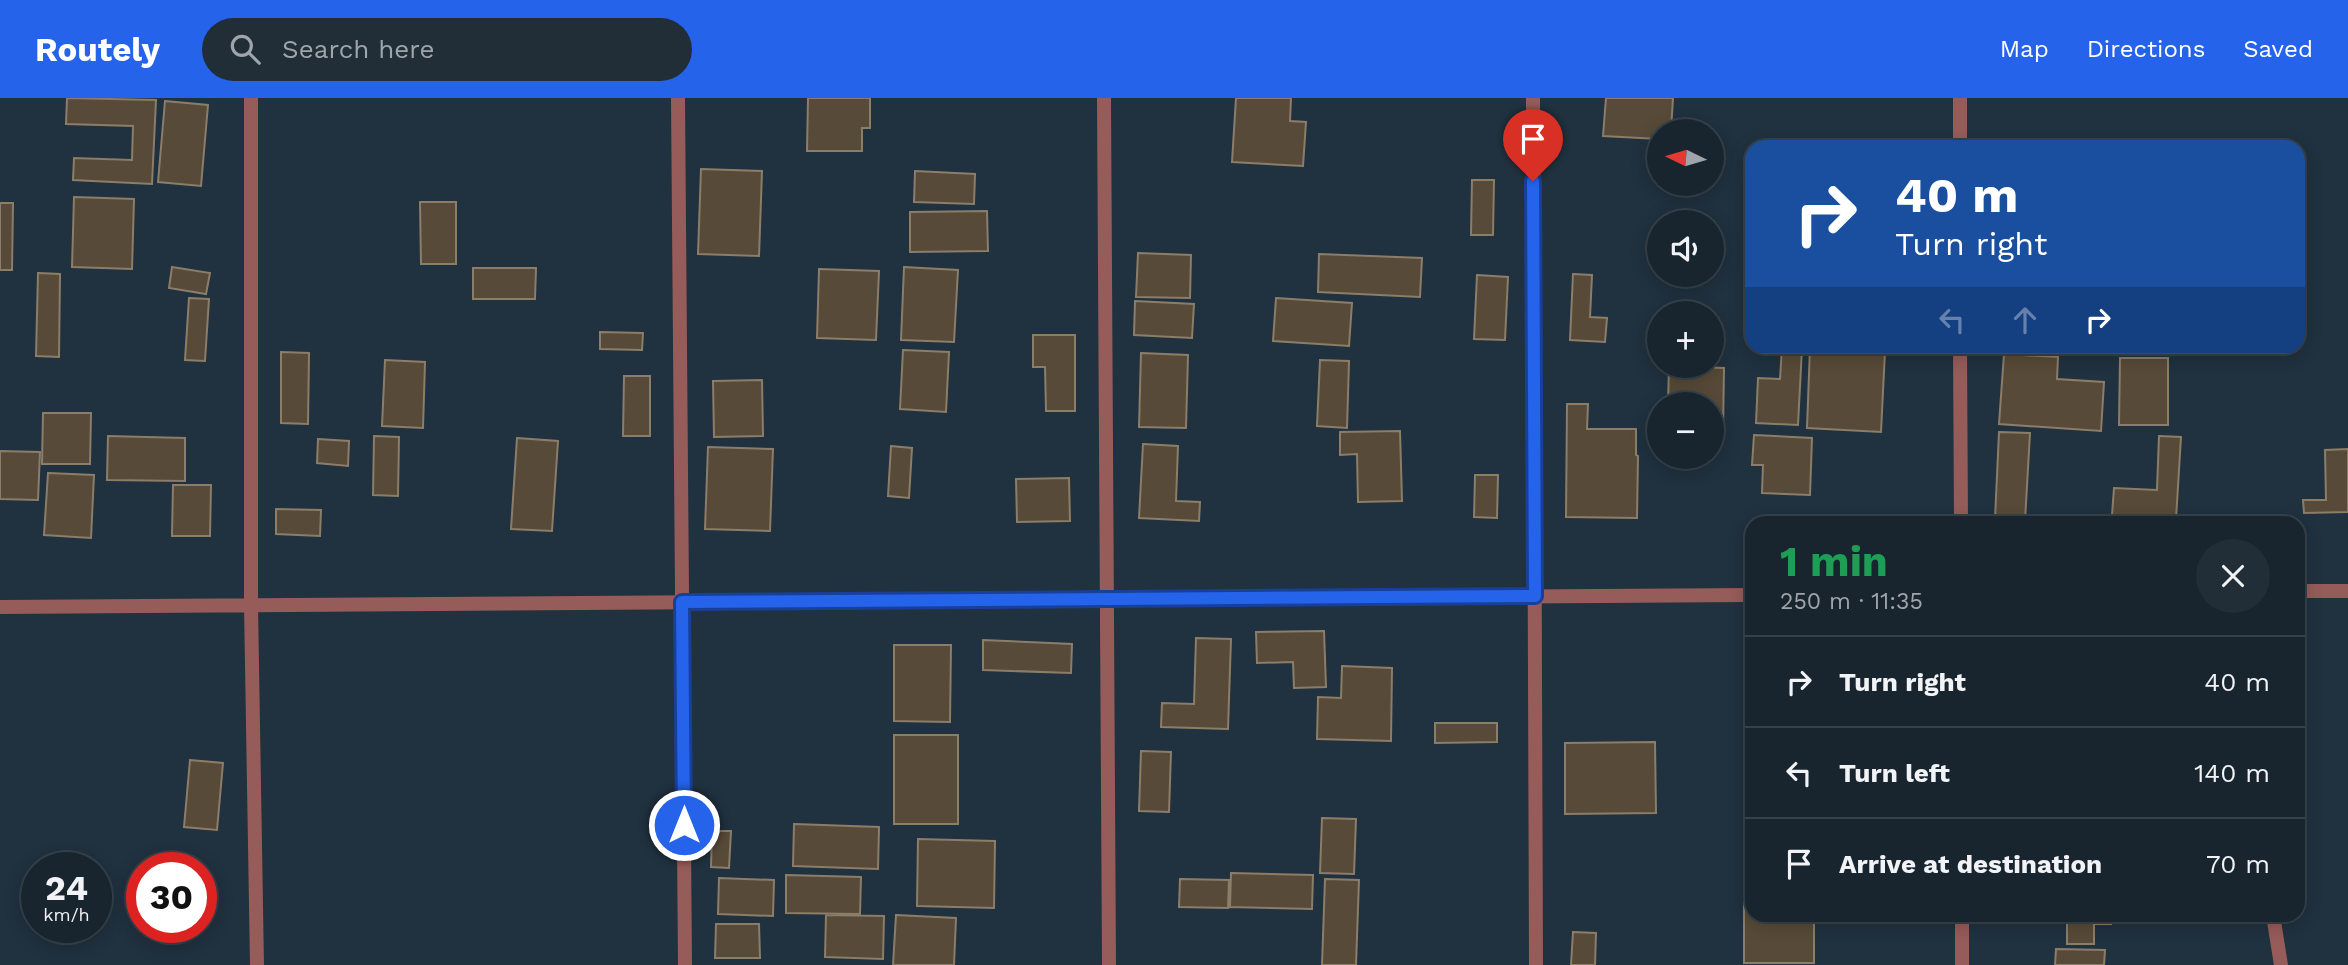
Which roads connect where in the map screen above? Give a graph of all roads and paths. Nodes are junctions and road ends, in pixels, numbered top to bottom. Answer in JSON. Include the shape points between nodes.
{"nodes":[{"id":1,"x":251,"y":98,"type":"edge"},
{"id":2,"x":678,"y":98,"type":"edge"},
{"id":3,"x":1104,"y":98,"type":"edge"},
{"id":4,"x":1533,"y":98,"type":"edge"},
{"id":5,"x":1960,"y":98,"type":"edge"},
{"id":6,"x":1960,"y":140,"type":"edge"},
{"id":7,"x":1961,"y":354,"type":"edge"},
{"id":8,"x":1961,"y":516,"type":"edge"},
{"id":9,"x":2305,"y":591,"type":"edge"},
{"id":10,"x":2348,"y":591,"type":"edge"},
{"id":11,"x":1745,"y":595,"type":"edge"},
{"id":12,"x":1535,"y":596,"type":"junction"},
{"id":13,"x":1107,"y":599,"type":"junction"},
{"id":14,"x":682,"y":602,"type":"junction"},
{"id":15,"x":251,"y":605,"type":"junction"},
{"id":16,"x":0,"y":607,"type":"edge"},
{"id":17,"x":1962,"y":922,"type":"edge"},
{"id":18,"x":2274,"y":922,"type":"edge"},
{"id":19,"x":257,"y":965,"type":"edge"},
{"id":20,"x":685,"y":965,"type":"edge"},
{"id":21,"x":1109,"y":965,"type":"edge"},
{"id":22,"x":1536,"y":965,"type":"edge"},
{"id":23,"x":1962,"y":965,"type":"edge"},
{"id":24,"x":2281,"y":965,"type":"edge"}],
"edges":[{"from":1,"to":15,"type":"street"},
{"from":2,"to":14,"type":"street"},
{"from":3,"to":13,"type":"street"},
{"from":4,"to":12,"type":"street"},
{"from":5,"to":6,"type":"street"},
{"from":7,"to":8,"type":"street"},
{"from":9,"to":10,"type":"street"},
{"from":11,"to":12,"type":"street"},
{"from":12,"to":13,"type":"street"},
{"from":12,"to":22,"type":"street"},
{"from":13,"to":14,"type":"street"},
{"from":13,"to":21,"type":"street"},
{"from":14,"to":15,"type":"street"},
{"from":14,"to":20,"type":"street"},
{"from":15,"to":16,"type":"street"},
{"from":15,"to":19,"type":"street"},
{"from":17,"to":23,"type":"street"},
{"from":18,"to":24,"type":"street"}]}
